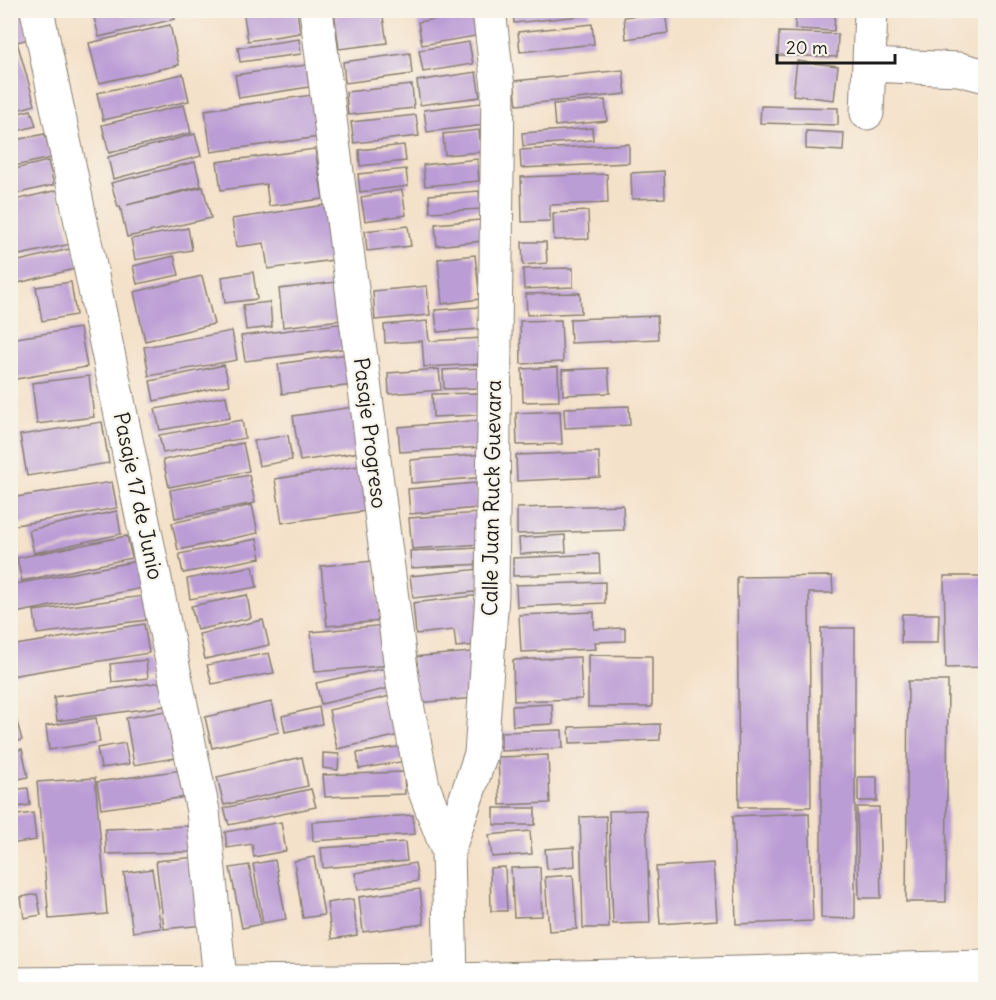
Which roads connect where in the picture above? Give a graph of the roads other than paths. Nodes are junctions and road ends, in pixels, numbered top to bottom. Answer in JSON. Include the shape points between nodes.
{"nodes":[{"id":1,"x":37,"y":10,"type":"edge"},
{"id":2,"x":316,"y":10,"type":"edge"},
{"id":3,"x":489,"y":10,"type":"edge"},
{"id":4,"x":871,"y":10,"type":"edge"},
{"id":5,"x":869,"y":65,"type":"junction"},
{"id":6,"x":986,"y":76,"type":"edge"},
{"id":7,"x":867,"y":113,"type":"dead end"},
{"id":8,"x":448,"y":850,"type":"junction"},
{"id":9,"x":967,"y":975,"type":"edge"},
{"id":10,"x":451,"y":980,"type":"junction"},
{"id":11,"x":556,"y":983,"type":"edge"},
{"id":12,"x":10,"y":984,"type":"edge"},
{"id":13,"x":221,"y":987,"type":"edge"}],
"edges":[{"from":1,"to":13,"type":"street","name":"Pasaje 17 de Junio","via":[[203,811]]},
{"from":2,"to":8,"type":"street","name":"Pasaje Progreso","via":[[403,684],[423,786]]},
{"from":3,"to":8,"type":"street","name":"Calle Juan Ruck Guevara","via":[[498,87],[492,595],[481,753]]},
{"from":4,"to":5,"type":"street"},
{"from":5,"to":6,"type":"street","via":[[959,69]]},
{"from":5,"to":7,"type":"street"},
{"from":8,"to":10,"type":"street","name":"Calle Juan Ruck Guevara"},
{"from":9,"to":11,"type":"street"},
{"from":10,"to":11,"type":"street"},
{"from":10,"to":13,"type":"street"},
{"from":12,"to":13,"type":"street"}]}
